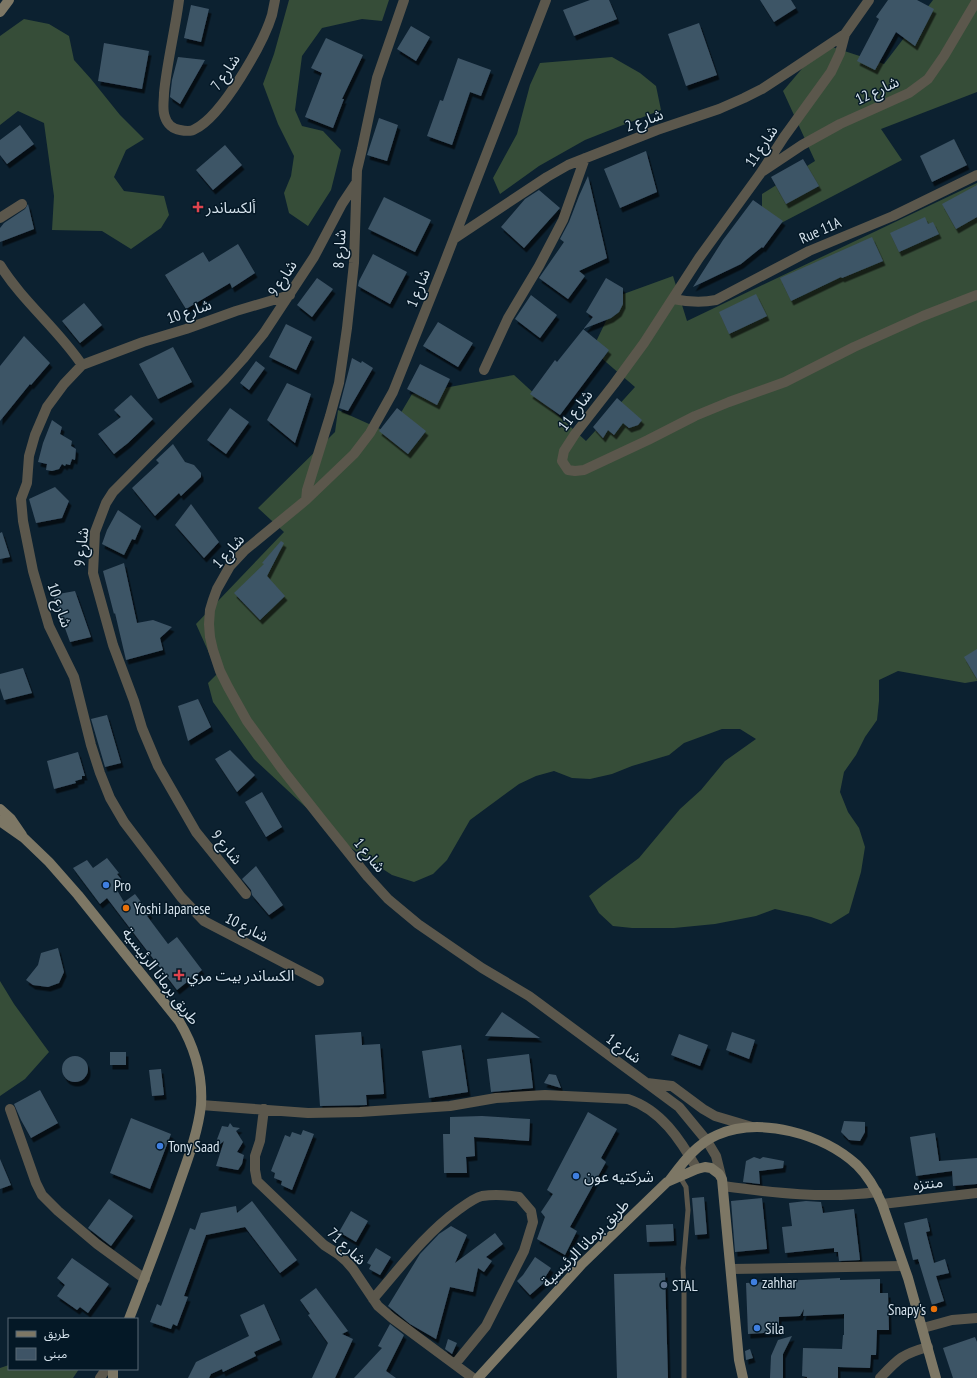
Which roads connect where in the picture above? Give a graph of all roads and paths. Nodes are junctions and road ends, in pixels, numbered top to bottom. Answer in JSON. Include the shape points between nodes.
{"nodes":[{"id":1,"x":9,"y":0,"type":"edge"},
{"id":2,"x":179,"y":0,"type":"edge"},
{"id":3,"x":275,"y":0,"type":"edge"},
{"id":4,"x":404,"y":0,"type":"edge"},
{"id":5,"x":546,"y":0,"type":"edge"},
{"id":6,"x":869,"y":0,"type":"edge"},
{"id":7,"x":976,"y":2,"type":"edge"},
{"id":8,"x":0,"y":12,"type":"edge"},
{"id":9,"x":845,"y":34,"type":"junction"},
{"id":10,"x":585,"y":158,"type":"junction"},
{"id":11,"x":760,"y":174,"type":"junction"},
{"id":12,"x":977,"y":175,"type":"edge"},
{"id":13,"x":356,"y":183,"type":"junction"},
{"id":14,"x":22,"y":204,"type":"dead end"},
{"id":15,"x":0,"y":218,"type":"edge"},
{"id":16,"x":455,"y":238,"type":"junction"},
{"id":17,"x":0,"y":265,"type":"edge"},
{"id":18,"x":290,"y":294,"type":"junction"},
{"id":19,"x":977,"y":295,"type":"edge"},
{"id":20,"x":673,"y":299,"type":"junction"},
{"id":21,"x":82,"y":365,"type":"junction"},
{"id":22,"x":484,"y":370,"type":"dead end"},
{"id":23,"x":306,"y":500,"type":"junction"},
{"id":24,"x":0,"y":809,"type":"edge"},
{"id":25,"x":0,"y":821,"type":"edge"},
{"id":26,"x":24,"y":838,"type":"junction"},
{"id":27,"x":246,"y":894,"type":"dead end"},
{"id":28,"x":319,"y":980,"type":"dead end"},
{"id":29,"x":647,"y":1083,"type":"junction"},
{"id":30,"x":201,"y":1104,"type":"junction"},
{"id":31,"x":10,"y":1109,"type":"dead end"},
{"id":32,"x":264,"y":1109,"type":"junction"},
{"id":33,"x":753,"y":1128,"type":"junction"},
{"id":34,"x":707,"y":1140,"type":"junction"},
{"id":35,"x":689,"y":1156,"type":"junction"},
{"id":36,"x":697,"y":1169,"type":"junction"},
{"id":37,"x":680,"y":1177,"type":"junction"},
{"id":38,"x":722,"y":1181,"type":"junction"},
{"id":39,"x":667,"y":1182,"type":"junction"},
{"id":40,"x":877,"y":1192,"type":"junction"},
{"id":41,"x":977,"y":1193,"type":"edge"},
{"id":42,"x":882,"y":1204,"type":"junction"},
{"id":43,"x":904,"y":1266,"type":"junction"},
{"id":44,"x":731,"y":1269,"type":"junction"},
{"id":45,"x":145,"y":1279,"type":"junction"},
{"id":46,"x":373,"y":1299,"type":"junction"},
{"id":47,"x":129,"y":1318,"type":"edge"},
{"id":48,"x":977,"y":1318,"type":"edge"},
{"id":49,"x":923,"y":1328,"type":"junction"},
{"id":50,"x":928,"y":1347,"type":"junction"},
{"id":51,"x":455,"y":1364,"type":"junction"},
{"id":52,"x":473,"y":1378,"type":"edge"},
{"id":53,"x":478,"y":1378,"type":"edge"},
{"id":54,"x":684,"y":1378,"type":"edge"},
{"id":55,"x":743,"y":1378,"type":"edge"},
{"id":56,"x":880,"y":1378,"type":"edge"},
{"id":57,"x":936,"y":1378,"type":"edge"}],
"edges":[{"from":1,"to":8,"type":"main road"},
{"from":2,"to":3,"type":"street","name":"شارع 7","via":[[165,79],[163,109],[171,127],[187,131],[203,125],[239,81],[272,16]]},
{"from":4,"to":13,"type":"street","name":"شارع 8","via":[[377,78]]},
{"from":5,"to":16,"type":"street","name":"شارع 1"},
{"from":6,"to":9,"type":"street","name":"شارع 11"},
{"from":7,"to":11,"type":"street","name":"شارع 12","via":[[928,79],[909,93],[840,124],[802,145]]},
{"from":9,"to":10,"type":"street","name":"شارع 2","via":[[762,89],[744,98]]},
{"from":9,"to":11,"type":"street","name":"شارع 11","via":[[831,72]]},
{"from":10,"to":16,"type":"street","name":"شارع 2","via":[[547,177]]},
{"from":10,"to":22,"type":"street","via":[[563,220],[540,266],[508,318]]},
{"from":11,"to":20,"type":"street","name":"شارع 11","via":[[699,258]]},
{"from":12,"to":20,"type":"street","name":"Rue 11A","via":[[893,216],[809,251],[716,300],[691,302]]},
{"from":13,"to":18,"type":"street","name":"شارع 9"},
{"from":13,"to":23,"type":"street","name":"شارع 8","via":[[354,263],[339,383]]},
{"from":14,"to":15,"type":"street"},
{"from":16,"to":23,"type":"street","name":"شارع 1","via":[[393,392],[370,433],[354,454]]},
{"from":17,"to":21,"type":"street","via":[[73,350]]},
{"from":18,"to":21,"type":"street","name":"شارع 10","via":[[236,310]]},
{"from":18,"to":27,"type":"street","name":"شارع 9","via":[[243,359],[113,492],[95,532],[93,573],[113,645],[150,749],[196,832]]},
{"from":19,"to":20,"type":"street","name":"شارع 11","via":[[854,347],[785,382],[695,416],[584,470],[568,470],[562,461],[564,451],[627,367]]},
{"from":21,"to":28,"type":"street","name":"شارع 10","via":[[47,407],[29,456],[27,483],[21,499],[35,578],[49,626],[74,677],[100,773],[110,798],[124,822],[181,897],[204,921]]},
{"from":23,"to":29,"type":"street","name":"شارع 1","via":[[244,551],[230,566],[217,589],[210,610],[213,650],[228,687],[247,721],[323,821],[388,899],[423,928],[529,996]]},
{"from":24,"to":26,"type":"main road","name":"طريق برمانا الرئيسية","via":[[11,819]]},
{"from":25,"to":26,"type":"main road","name":"طريق برمانا الرئيسية"},
{"from":26,"to":30,"type":"main road","name":"طريق برمانا الرئيسية","via":[[78,895],[179,1021],[196,1055]]},
{"from":29,"to":33,"type":"street","via":[[672,1086],[715,1116]]},
{"from":29,"to":34,"type":"street","name":"شارع 1","via":[[679,1107]]},
{"from":30,"to":32,"type":"street"},
{"from":30,"to":45,"type":"main road","name":"طريق برمانا الرئيسية","via":[[197,1129]]},
{"from":31,"to":45,"type":"street","via":[[42,1195],[97,1244]]},
{"from":32,"to":35,"type":"street","via":[[308,1113],[360,1112],[450,1106],[496,1098],[545,1095],[628,1099],[639,1102],[660,1117]]},
{"from":32,"to":46,"type":"street","name":"شارع 71","via":[[260,1141],[255,1156],[257,1181],[324,1245],[346,1261]]},
{"from":33,"to":34,"type":"main road","via":[[735,1129]]},
{"from":33,"to":40,"type":"main road","via":[[772,1128],[794,1133],[832,1146],[858,1166]]},
{"from":34,"to":35,"type":"main road"},
{"from":34,"to":38,"type":"street","name":"شارع 1","via":[[716,1156]]},
{"from":35,"to":36,"type":"street"},
{"from":35,"to":39,"type":"main road"},
{"from":36,"to":37,"type":"main road","name":"طريق برمانا الرئيسية"},
{"from":36,"to":38,"type":"main road","via":[[711,1168]]},
{"from":37,"to":39,"type":"main road","name":"طريق برمانا الرئيسية"},
{"from":37,"to":54,"type":"lane","via":[[686,1187],[688,1210],[683,1268]]},
{"from":38,"to":40,"type":"street","via":[[778,1193],[853,1196]]},
{"from":38,"to":44,"type":"main road"},
{"from":39,"to":53,"type":"main road","name":"طريق برمانا الرئيسية","via":[[582,1264]]},
{"from":40,"to":42,"type":"main road"},
{"from":41,"to":42,"type":"street","name":"منتزه"},
{"from":42,"to":43,"type":"main road"},
{"from":43,"to":44,"type":"street"},
{"from":43,"to":49,"type":"main road"},
{"from":44,"to":55,"type":"main road","via":[[739,1360]]},
{"from":45,"to":47,"type":"main road","name":"طريق برمانا الرئيسية"},
{"from":46,"to":51,"type":"street","name":"شارع 71","via":[[392,1318]]},
{"from":46,"to":51,"type":"street","via":[[425,1238],[466,1205],[481,1197],[500,1194],[519,1197],[531,1211],[533,1222],[524,1251],[486,1326]]},
{"from":48,"to":49,"type":"street","via":[[952,1320]]},
{"from":49,"to":50,"type":"main road"},
{"from":50,"to":56,"type":"street","via":[[902,1356]]},
{"from":50,"to":57,"type":"main road"},
{"from":51,"to":52,"type":"street","name":"شارع 71"}]}
